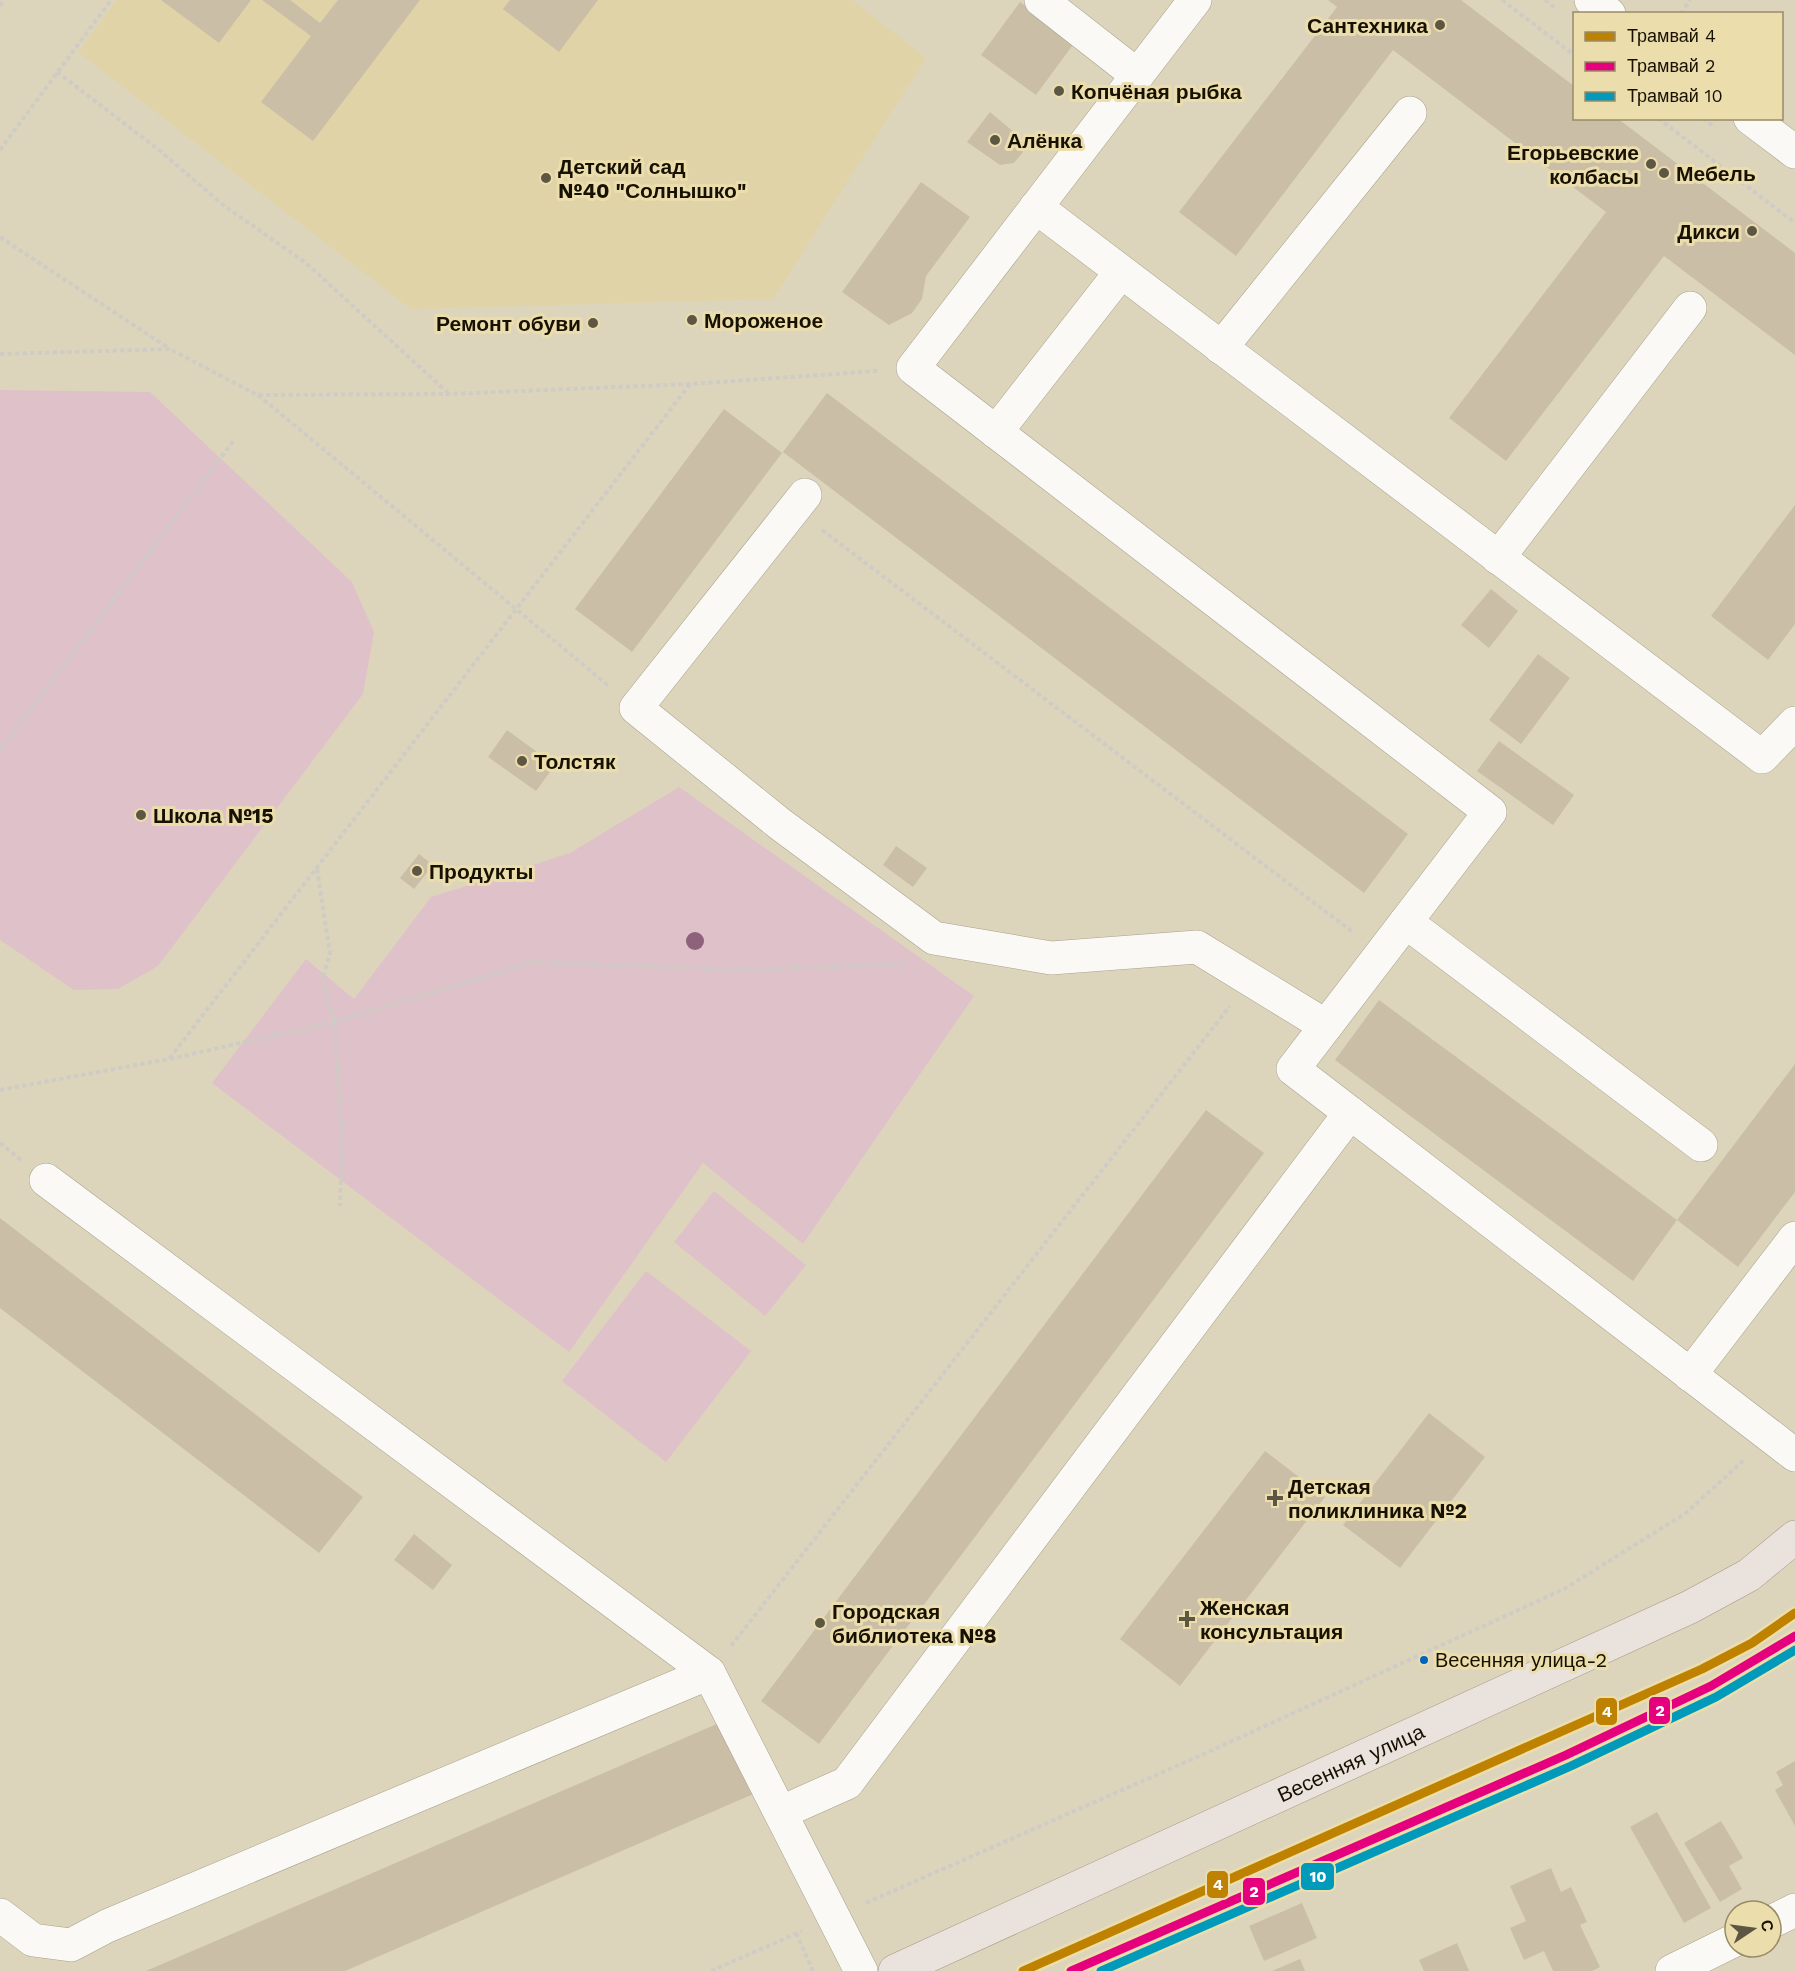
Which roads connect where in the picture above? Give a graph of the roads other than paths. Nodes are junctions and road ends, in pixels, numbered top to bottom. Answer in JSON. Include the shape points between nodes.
{"nodes":[{"id":1,"x":1041,"y":0,"type":"edge"},
{"id":2,"x":1195,"y":0,"type":"edge"},
{"id":3,"x":1591,"y":0,"type":"edge"},
{"id":4,"x":1606,"y":12,"type":"edge"},
{"id":5,"x":1137,"y":75,"type":"junction"},
{"id":6,"x":1410,"y":113,"type":"dead end"},
{"id":7,"x":1753,"y":120,"type":"edge"},
{"id":8,"x":1795,"y":152,"type":"edge"},
{"id":9,"x":1036,"y":207,"type":"junction"},
{"id":10,"x":1121,"y":272,"type":"junction"},
{"id":11,"x":1690,"y":308,"type":"dead end"},
{"id":12,"x":1221,"y":348,"type":"junction"},
{"id":13,"x":996,"y":432,"type":"junction"},
{"id":14,"x":799,"y":501,"type":"road end"},
{"id":15,"x":1498,"y":558,"type":"junction"},
{"id":16,"x":1795,"y":723,"type":"edge"},
{"id":17,"x":1406,"y":922,"type":"junction"},
{"id":18,"x":1326,"y":1026,"type":"junction"},
{"id":19,"x":1350,"y":1113,"type":"junction"},
{"id":20,"x":1701,"y":1145,"type":"dead end"},
{"id":21,"x":46,"y":1180,"type":"dead end"},
{"id":22,"x":1795,"y":1238,"type":"edge"},
{"id":23,"x":1690,"y":1375,"type":"junction"},
{"id":24,"x":1782,"y":1446,"type":"edge"},
{"id":25,"x":1795,"y":1537,"type":"edge"},
{"id":26,"x":709,"y":1674,"type":"junction"},
{"id":27,"x":782,"y":1812,"type":"junction"},
{"id":28,"x":0,"y":1915,"type":"edge"},
{"id":29,"x":1723,"y":1946,"type":"edge"},
{"id":30,"x":861,"y":1971,"type":"edge"},
{"id":31,"x":895,"y":1971,"type":"edge"},
{"id":32,"x":1672,"y":1971,"type":"edge"}],
"edges":[{"from":1,"to":5,"type":"street"},
{"from":2,"to":5,"type":"street"},
{"from":3,"to":4,"type":"street"},
{"from":5,"to":9,"type":"street"},
{"from":6,"to":12,"type":"street"},
{"from":7,"to":8,"type":"street"},
{"from":9,"to":10,"type":"street"},
{"from":9,"to":13,"type":"street","via":[[913,368]]},
{"from":10,"to":12,"type":"street"},
{"from":10,"to":13,"type":"street"},
{"from":11,"to":15,"type":"street"},
{"from":12,"to":15,"type":"street"},
{"from":13,"to":17,"type":"street","via":[[1490,812]]},
{"from":14,"to":18,"type":"street","via":[[636,708],[780,824],[934,938],[1051,957],[1197,947]]},
{"from":15,"to":16,"type":"street","via":[[1762,757]]},
{"from":17,"to":18,"type":"street"},
{"from":17,"to":20,"type":"street"},
{"from":18,"to":19,"type":"street","via":[[1293,1069]]},
{"from":19,"to":23,"type":"street"},
{"from":19,"to":27,"type":"street","via":[[847,1783]]},
{"from":21,"to":26,"type":"street"},
{"from":22,"to":23,"type":"street"},
{"from":23,"to":24,"type":"street"},
{"from":25,"to":31,"type":"main road","name":"Весенняя улица","via":[[1749,1575],[1690,1607]]},
{"from":26,"to":27,"type":"street"},
{"from":26,"to":28,"type":"street","via":[[107,1926],[71,1945],[33,1940]]},
{"from":27,"to":30,"type":"street"},
{"from":29,"to":32,"type":"street"}]}
